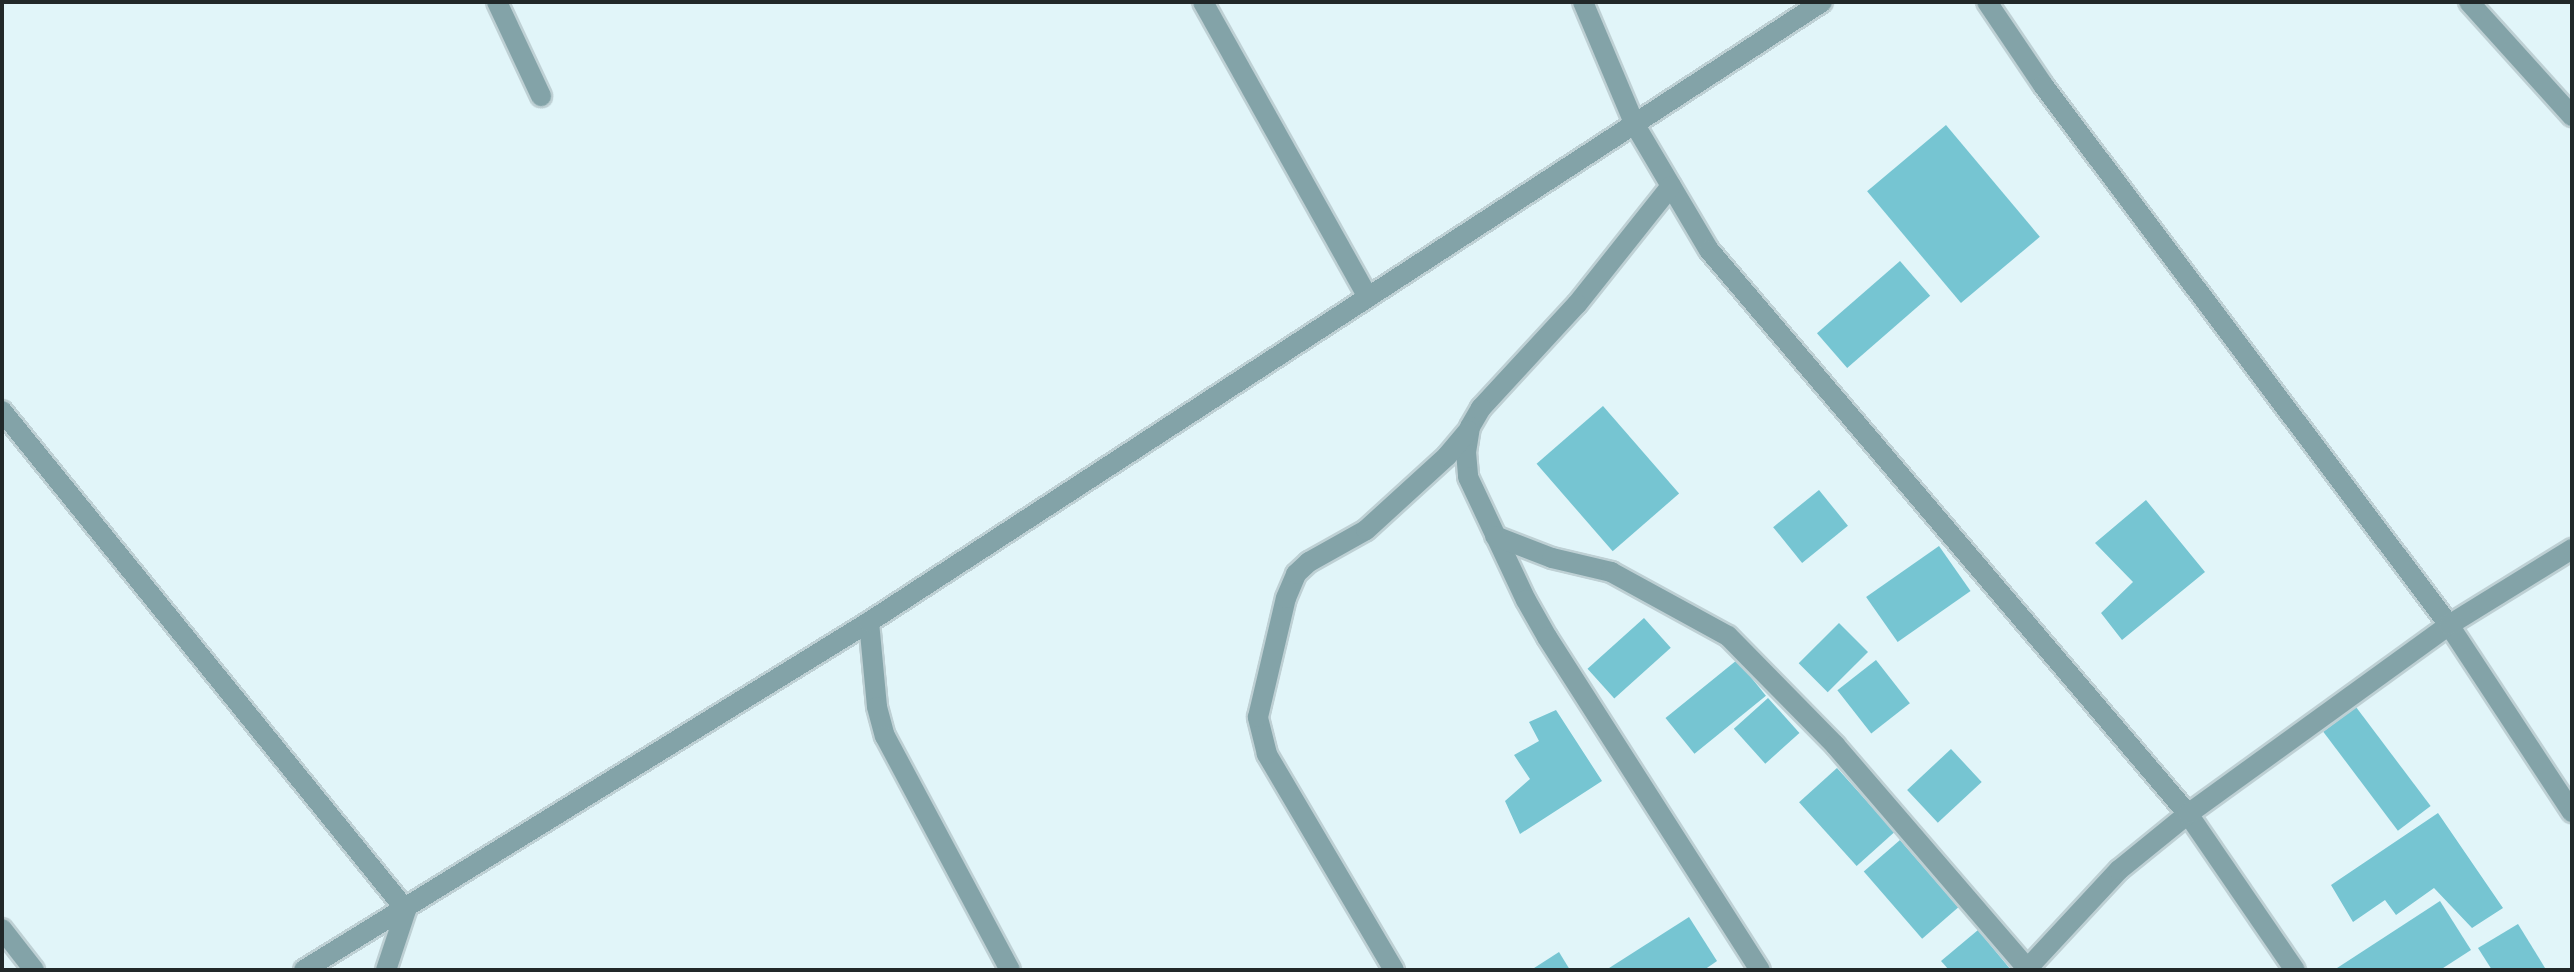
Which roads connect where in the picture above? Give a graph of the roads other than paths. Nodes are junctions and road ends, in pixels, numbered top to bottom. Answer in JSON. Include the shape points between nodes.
{"nodes":[{"id":1,"x":497,"y":2,"type":"edge"},
{"id":2,"x":1203,"y":2,"type":"edge"},
{"id":3,"x":1583,"y":2,"type":"edge"},
{"id":4,"x":1822,"y":2,"type":"edge"},
{"id":5,"x":1987,"y":2,"type":"edge"},
{"id":6,"x":2469,"y":2,"type":"edge"},
{"id":7,"x":541,"y":96,"type":"dead end"},
{"id":8,"x":2572,"y":116,"type":"edge"},
{"id":9,"x":1635,"y":125,"type":"junction"},
{"id":10,"x":1671,"y":186,"type":"junction"},
{"id":11,"x":1368,"y":297,"type":"junction"},
{"id":12,"x":2,"y":411,"type":"edge"},
{"id":13,"x":1470,"y":427,"type":"junction"},
{"id":14,"x":1495,"y":536,"type":"junction"},
{"id":15,"x":2572,"y":549,"type":"edge"},
{"id":16,"x":869,"y":622,"type":"junction"},
{"id":17,"x":2449,"y":625,"type":"junction"},
{"id":18,"x":2572,"y":812,"type":"edge"},
{"id":19,"x":2188,"y":814,"type":"junction"},
{"id":20,"x":406,"y":910,"type":"junction"},
{"id":21,"x":2,"y":929,"type":"edge"},
{"id":22,"x":2026,"y":969,"type":"edge"},
{"id":23,"x":34,"y":970,"type":"edge"},
{"id":24,"x":304,"y":970,"type":"edge"},
{"id":25,"x":386,"y":970,"type":"edge"},
{"id":26,"x":1010,"y":970,"type":"edge"},
{"id":27,"x":1394,"y":970,"type":"edge"},
{"id":28,"x":1760,"y":970,"type":"edge"},
{"id":29,"x":2295,"y":970,"type":"edge"}],
"edges":[{"from":1,"to":7,"type":"street"},
{"from":2,"to":11,"type":"street"},
{"from":3,"to":9,"type":"street"},
{"from":4,"to":9,"type":"street"},
{"from":5,"to":17,"type":"street","via":[[2043,85]]},
{"from":6,"to":8,"type":"street"},
{"from":9,"to":10,"type":"street"},
{"from":9,"to":11,"type":"street"},
{"from":10,"to":13,"type":"street"},
{"from":10,"to":19,"type":"street","via":[[1709,250]]},
{"from":11,"to":16,"type":"street"},
{"from":12,"to":20,"type":"street"},
{"from":13,"to":14,"type":"street","via":[[1468,477]]},
{"from":13,"to":27,"type":"street","via":[[1447,456],[1366,530],[1296,574],[1258,717],[1267,754]]},
{"from":14,"to":22,"type":"street","via":[[1552,558],[1611,572],[1728,636],[1835,745]]},
{"from":14,"to":28,"type":"street","via":[[1547,637]]},
{"from":15,"to":17,"type":"street"},
{"from":16,"to":20,"type":"street"},
{"from":16,"to":26,"type":"street","via":[[885,736]]},
{"from":17,"to":18,"type":"street"},
{"from":17,"to":19,"type":"street"},
{"from":19,"to":22,"type":"street","via":[[2119,870]]},
{"from":19,"to":29,"type":"street"},
{"from":20,"to":24,"type":"street"},
{"from":20,"to":25,"type":"street"},
{"from":21,"to":23,"type":"street"}]}
